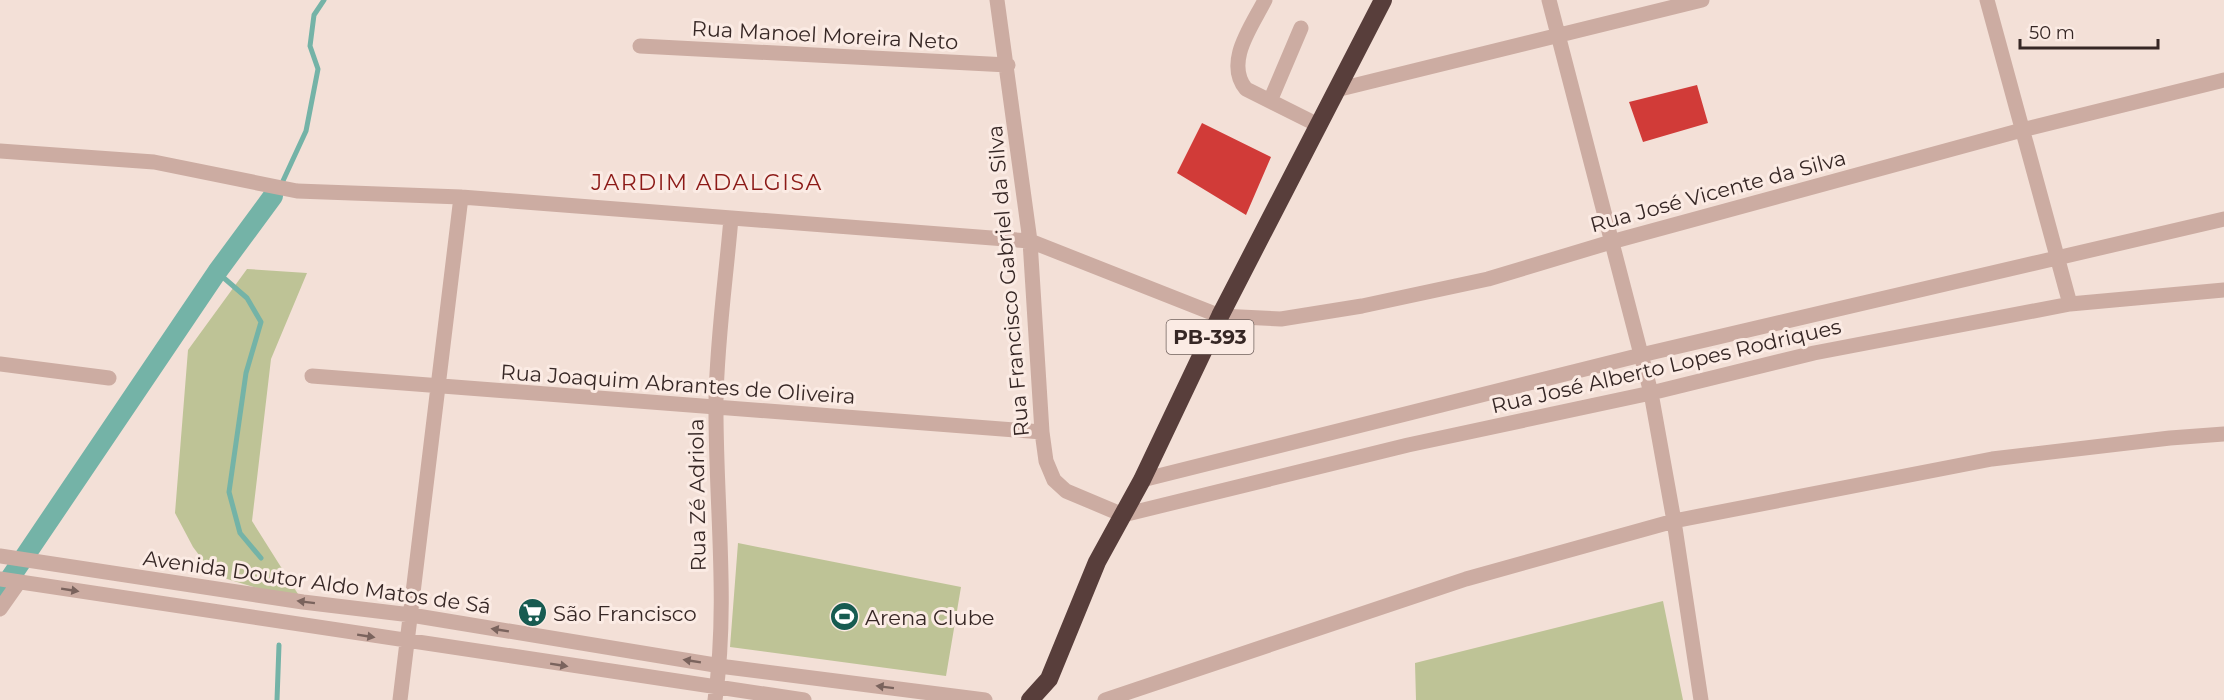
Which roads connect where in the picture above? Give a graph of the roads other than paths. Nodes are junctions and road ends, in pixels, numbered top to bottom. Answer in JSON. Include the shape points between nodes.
{"nodes":[{"id":1,"x":997,"y":0,"type":"edge"},
{"id":2,"x":1264,"y":0,"type":"edge"},
{"id":3,"x":1383,"y":0,"type":"edge"},
{"id":4,"x":1549,"y":0,"type":"edge"},
{"id":5,"x":1702,"y":0,"type":"edge"},
{"id":6,"x":1987,"y":0,"type":"edge"},
{"id":7,"x":1301,"y":28,"type":"dead end"},
{"id":8,"x":1558,"y":35,"type":"junction"},
{"id":9,"x":640,"y":46,"type":"dead end"},
{"id":10,"x":1008,"y":65,"type":"junction"},
{"id":11,"x":2224,"y":80,"type":"edge"},
{"id":12,"x":1336,"y":90,"type":"junction"},
{"id":13,"x":1270,"y":101,"type":"junction"},
{"id":14,"x":1318,"y":125,"type":"junction"},
{"id":15,"x":2022,"y":130,"type":"junction"},
{"id":16,"x":0,"y":151,"type":"edge"},
{"id":17,"x":461,"y":197,"type":"junction"},
{"id":18,"x":731,"y":218,"type":"junction"},
{"id":19,"x":2224,"y":219,"type":"edge"},
{"id":20,"x":1030,"y":241,"type":"junction"},
{"id":21,"x":1611,"y":242,"type":"junction"},
{"id":22,"x":2057,"y":260,"type":"junction"},
{"id":23,"x":2224,"y":290,"type":"edge"},
{"id":24,"x":2070,"y":304,"type":"junction"},
{"id":25,"x":1220,"y":316,"type":"junction"},
{"id":26,"x":1641,"y":356,"type":"junction"},
{"id":27,"x":0,"y":364,"type":"edge"},
{"id":28,"x":312,"y":376,"type":"dead end"},
{"id":29,"x":110,"y":378,"type":"dead end"},
{"id":30,"x":440,"y":387,"type":"junction"},
{"id":31,"x":1651,"y":393,"type":"junction"},
{"id":32,"x":716,"y":408,"type":"junction"},
{"id":33,"x":1042,"y":432,"type":"junction"},
{"id":34,"x":2224,"y":435,"type":"edge"},
{"id":35,"x":1142,"y":480,"type":"junction"},
{"id":36,"x":1123,"y":515,"type":"junction"},
{"id":37,"x":1674,"y":521,"type":"junction"},
{"id":38,"x":0,"y":556,"type":"edge"},
{"id":39,"x":10,"y":581,"type":"edge"},
{"id":40,"x":0,"y":609,"type":"edge"},
{"id":41,"x":411,"y":615,"type":"junction"},
{"id":42,"x":406,"y":642,"type":"junction"},
{"id":43,"x":719,"y":665,"type":"junction"},
{"id":44,"x":1049,"y":679,"type":"junction"},
{"id":45,"x":716,"y":694,"type":"edge"},
{"id":46,"x":400,"y":700,"type":"edge"},
{"id":47,"x":804,"y":700,"type":"edge"},
{"id":48,"x":985,"y":700,"type":"edge"},
{"id":49,"x":1030,"y":700,"type":"edge"},
{"id":50,"x":1052,"y":700,"type":"edge"},
{"id":51,"x":1105,"y":700,"type":"edge"},
{"id":52,"x":1701,"y":700,"type":"edge"}],
"edges":[{"from":1,"to":10,"type":"street","name":"Rua Francisco Gabriel da Silva"},
{"from":2,"to":13,"type":"street","via":[[1236,66],[1246,89]]},
{"from":3,"to":12,"type":"highway","number":"PB-393"},
{"from":4,"to":8,"type":"street"},
{"from":5,"to":8,"type":"street"},
{"from":6,"to":15,"type":"street"},
{"from":7,"to":13,"type":"street"},
{"from":8,"to":12,"type":"street"},
{"from":8,"to":21,"type":"street"},
{"from":9,"to":10,"type":"street","name":"Rua Manoel Moreira Neto"},
{"from":10,"to":20,"type":"street","name":"Rua Francisco Gabriel da Silva"},
{"from":11,"to":15,"type":"street","name":"Rua José Vicente da Silva"},
{"from":12,"to":14,"type":"highway","number":"PB-393"},
{"from":13,"to":14,"type":"street"},
{"from":14,"to":25,"type":"highway","number":"PB-393"},
{"from":15,"to":21,"type":"street","name":"Rua José Vicente da Silva"},
{"from":15,"to":22,"type":"street"},
{"from":16,"to":17,"type":"street","name":"Rua José Vicente da Silva","via":[[154,162],[297,191]]},
{"from":17,"to":18,"type":"street","name":"Rua José Vicente da Silva"},
{"from":17,"to":30,"type":"street"},
{"from":18,"to":20,"type":"street","name":"Rua José Vicente da Silva"},
{"from":18,"to":32,"type":"street","name":"Rua Zé Adriola"},
{"from":19,"to":22,"type":"street","name":"Rua José Alberto Lopes Rodriques"},
{"from":20,"to":25,"type":"street","name":"Rua José Vicente da Silva"},
{"from":20,"to":33,"type":"street","name":"Rua Francisco Gabriel da Silva"},
{"from":21,"to":25,"type":"street","name":"Rua José Vicente da Silva","via":[[1488,279],[1362,306],[1281,319]]},
{"from":21,"to":26,"type":"street"},
{"from":22,"to":24,"type":"street"},
{"from":22,"to":26,"type":"street","name":"Rua José Alberto Lopes Rodriques"},
{"from":23,"to":24,"type":"street","name":"Rua José Alberto Lopes Rodriques"},
{"from":24,"to":31,"type":"street","name":"Rua José Alberto Lopes Rodriques","via":[[1814,353]]},
{"from":25,"to":35,"type":"highway","number":"PB-393"},
{"from":26,"to":31,"type":"street"},
{"from":26,"to":35,"type":"street","name":"Rua José Alberto Lopes Rodriques"},
{"from":27,"to":29,"type":"street"},
{"from":28,"to":30,"type":"street","name":"Rua Joaquim Abrantes de Oliveira"},
{"from":30,"to":32,"type":"street","name":"Rua Joaquim Abrantes de Oliveira"},
{"from":30,"to":41,"type":"street"},
{"from":31,"to":36,"type":"street","name":"Rua José Alberto Lopes Rodriques","via":[[1408,445]]},
{"from":31,"to":37,"type":"street"},
{"from":32,"to":33,"type":"street","name":"Rua Joaquim Abrantes de Oliveira"},
{"from":32,"to":43,"type":"street","name":"Rua Zé Adriola","via":[[721,527]]},
{"from":33,"to":36,"type":"street","name":"Rua Francisco Gabriel da Silva","via":[[1046,461],[1054,480],[1066,491]]},
{"from":34,"to":37,"type":"street","via":[[1992,459]]},
{"from":35,"to":36,"type":"highway","number":"PB-393"},
{"from":36,"to":44,"type":"highway","number":"PB-393","via":[[1097,562]]},
{"from":37,"to":51,"type":"street","via":[[1466,579]]},
{"from":37,"to":52,"type":"street"},
{"from":41,"to":38,"type":"street","name":"Avenida Doutor Aldo Matos de Sá","one_way":true},
{"from":39,"to":40,"type":"street"},
{"from":39,"to":42,"type":"street","name":"Avenida Doutor Aldo Matos de Sá","one_way":true},
{"from":41,"to":42,"type":"street"},
{"from":43,"to":41,"type":"street","name":"Avenida Doutor Aldo Matos de Sá","one_way":true},
{"from":42,"to":45,"type":"street","name":"Avenida Doutor Aldo Matos de Sá","one_way":true},
{"from":42,"to":46,"type":"street"},
{"from":43,"to":45,"type":"street","name":"Rua Zé Adriola"},
{"from":48,"to":43,"type":"street","name":"Avenida Doutor Aldo Matos de Sá","one_way":true},
{"from":44,"to":49,"type":"highway","number":"PB-393"},
{"from":44,"to":50,"type":"highway"},
{"from":45,"to":47,"type":"street","name":"Avenida Doutor Aldo Matos de Sá"}]}
